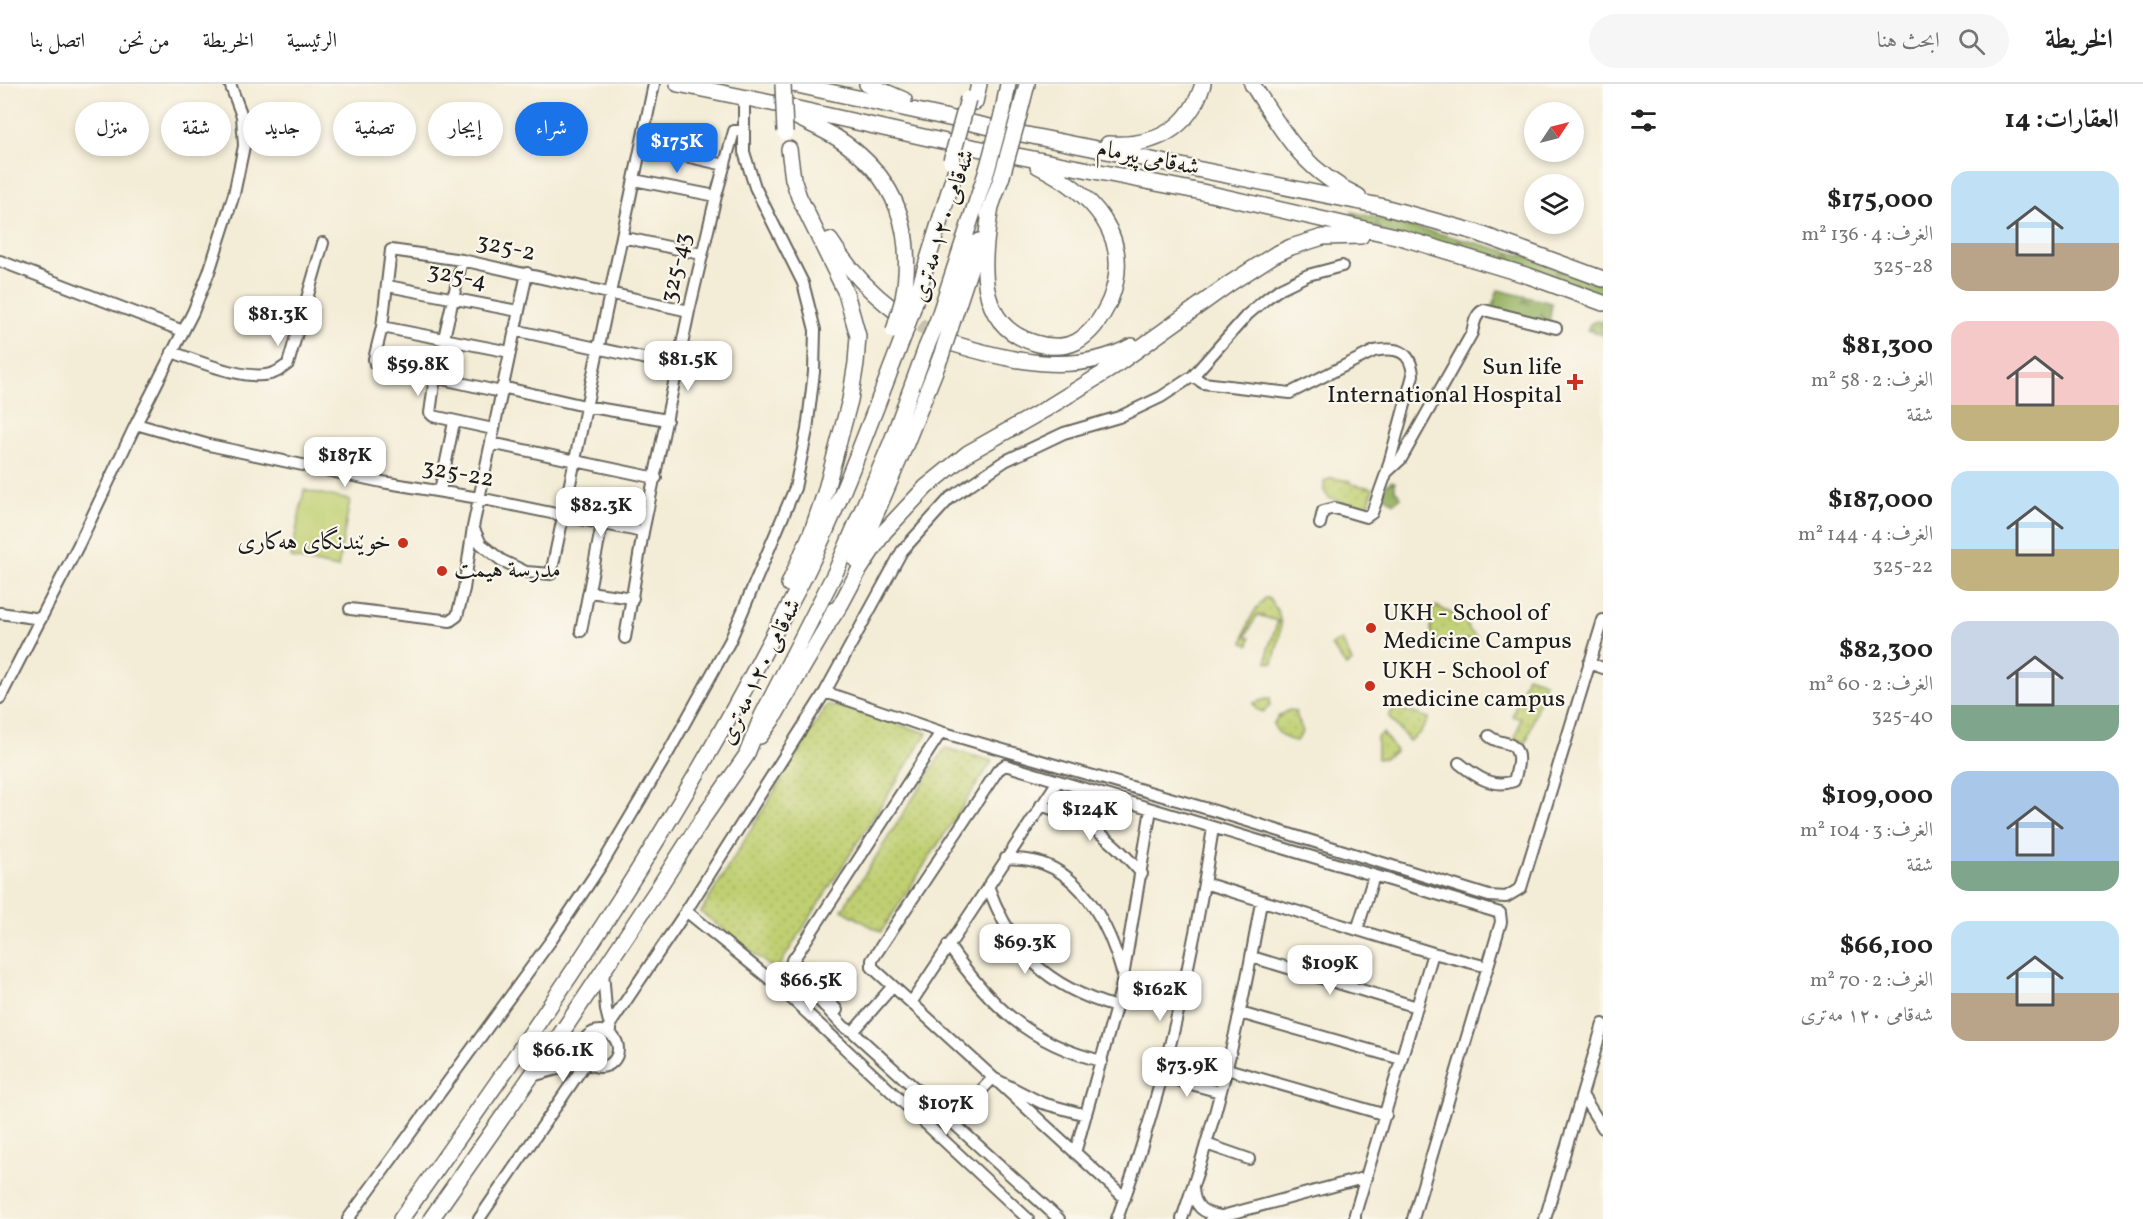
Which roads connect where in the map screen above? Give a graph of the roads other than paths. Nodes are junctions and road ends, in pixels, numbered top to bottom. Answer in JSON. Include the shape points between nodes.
{"nodes":[{"id":1,"x":230,"y":84,"type":"edge"},
{"id":2,"x":654,"y":84,"type":"edge"},
{"id":3,"x":678,"y":84,"type":"edge"},
{"id":4,"x":783,"y":84,"type":"edge"},
{"id":5,"x":793,"y":84,"type":"edge"},
{"id":6,"x":867,"y":84,"type":"edge"},
{"id":7,"x":979,"y":84,"type":"edge"},
{"id":8,"x":1008,"y":84,"type":"edge"},
{"id":9,"x":1027,"y":84,"type":"edge"},
{"id":10,"x":1203,"y":84,"type":"edge"},
{"id":11,"x":1252,"y":84,"type":"edge"},
{"id":12,"x":972,"y":95,"type":"edge"},
{"id":13,"x":744,"y":97,"type":"junction"},
{"id":14,"x":771,"y":103,"type":"junction"},
{"id":15,"x":955,"y":118,"type":"junction"},
{"id":16,"x":743,"y":130,"type":"junction"},
{"id":17,"x":1023,"y":134,"type":"junction"},
{"id":18,"x":641,"y":146,"type":"junction"},
{"id":19,"x":789,"y":149,"type":"junction"},
{"id":20,"x":1019,"y":157,"type":"junction"},
{"id":21,"x":725,"y":165,"type":"junction"},
{"id":22,"x":634,"y":180,"type":"junction"},
{"id":23,"x":716,"y":196,"type":"junction"},
{"id":24,"x":991,"y":206,"type":"junction"},
{"id":25,"x":1380,"y":206,"type":"junction"},
{"id":26,"x":622,"y":237,"type":"junction"},
{"id":27,"x":1400,"y":237,"type":"junction"},
{"id":28,"x":323,"y":243,"type":"dead end"},
{"id":29,"x":701,"y":254,"type":"junction"},
{"id":30,"x":462,"y":260,"type":"junction"},
{"id":31,"x":0,"y":261,"type":"edge"},
{"id":32,"x":1342,"y":266,"type":"dead end"},
{"id":33,"x":526,"y":273,"type":"junction"},
{"id":34,"x":1603,"y":279,"type":"edge"},
{"id":35,"x":387,"y":286,"type":"junction"},
{"id":36,"x":610,"y":293,"type":"junction"},
{"id":37,"x":453,"y":297,"type":"junction"},
{"id":38,"x":1603,"y":303,"type":"edge"},
{"id":39,"x":904,"y":306,"type":"junction"},
{"id":40,"x":518,"y":311,"type":"junction"},
{"id":41,"x":689,"y":311,"type":"junction"},
{"id":42,"x":1176,"y":321,"type":"junction"},
{"id":43,"x":382,"y":327,"type":"junction"},
{"id":44,"x":1556,"y":328,"type":"dead end"},
{"id":45,"x":514,"y":330,"type":"junction"},
{"id":46,"x":183,"y":331,"type":"junction"},
{"id":47,"x":945,"y":338,"type":"junction"},
{"id":48,"x":444,"y":339,"type":"junction"},
{"id":49,"x":598,"y":349,"type":"junction"},
{"id":50,"x":172,"y":352,"type":"junction"},
{"id":51,"x":510,"y":352,"type":"junction"},
{"id":52,"x":679,"y":366,"type":"junction"},
{"id":53,"x":1193,"y":376,"type":"junction"},
{"id":54,"x":435,"y":377,"type":"junction"},
{"id":55,"x":502,"y":389,"type":"junction"},
{"id":56,"x":585,"y":406,"type":"junction"},
{"id":57,"x":668,"y":420,"type":"junction"},
{"id":58,"x":454,"y":422,"type":"junction"},
{"id":59,"x":136,"y":424,"type":"junction"},
{"id":60,"x":493,"y":429,"type":"junction"},
{"id":61,"x":490,"y":442,"type":"junction"},
{"id":62,"x":575,"y":461,"type":"junction"},
{"id":63,"x":1387,"y":471,"type":"junction"},
{"id":64,"x":656,"y":478,"type":"junction"},
{"id":65,"x":440,"y":491,"type":"junction"},
{"id":66,"x":479,"y":498,"type":"junction"},
{"id":67,"x":563,"y":516,"type":"junction"},
{"id":68,"x":602,"y":524,"type":"junction"},
{"id":69,"x":1320,"y":524,"type":"dead end"},
{"id":70,"x":473,"y":527,"type":"junction"},
{"id":71,"x":643,"y":532,"type":"junction"},
{"id":72,"x":589,"y":592,"type":"junction"},
{"id":73,"x":633,"y":598,"type":"junction"},
{"id":74,"x":350,"y":609,"type":"dead end"},
{"id":75,"x":0,"y":613,"type":"edge"},
{"id":76,"x":41,"y":619,"type":"junction"},
{"id":77,"x":831,"y":619,"type":"junction"},
{"id":78,"x":1603,"y":620,"type":"edge"},
{"id":79,"x":581,"y":631,"type":"dead end"},
{"id":80,"x":625,"y":638,"type":"dead end"},
{"id":81,"x":1589,"y":663,"type":"junction"},
{"id":82,"x":1603,"y":668,"type":"edge"},
{"id":83,"x":825,"y":692,"type":"junction"},
{"id":84,"x":0,"y":698,"type":"edge"},
{"id":85,"x":728,"y":721,"type":"junction"},
{"id":86,"x":941,"y":732,"type":"junction"},
{"id":87,"x":1489,"y":736,"type":"dead end"},
{"id":88,"x":746,"y":756,"type":"junction"},
{"id":89,"x":1459,"y":764,"type":"dead end"},
{"id":90,"x":1058,"y":781,"type":"junction"},
{"id":91,"x":1041,"y":805,"type":"junction"},
{"id":92,"x":1151,"y":809,"type":"junction"},
{"id":93,"x":1213,"y":828,"type":"junction"},
{"id":94,"x":1006,"y":858,"type":"junction"},
{"id":95,"x":1142,"y":874,"type":"junction"},
{"id":96,"x":1374,"y":876,"type":"junction"},
{"id":97,"x":1204,"y":884,"type":"junction"},
{"id":98,"x":988,"y":886,"type":"junction"},
{"id":99,"x":1261,"y":902,"type":"junction"},
{"id":100,"x":686,"y":911,"type":"junction"},
{"id":101,"x":1357,"y":930,"type":"junction"},
{"id":102,"x":948,"y":945,"type":"junction"},
{"id":103,"x":1433,"y":953,"type":"junction"},
{"id":104,"x":1252,"y":957,"type":"junction"},
{"id":105,"x":790,"y":964,"type":"junction"},
{"id":106,"x":1488,"y":967,"type":"junction"},
{"id":107,"x":603,"y":971,"type":"junction"},
{"id":108,"x":1123,"y":976,"type":"junction"},
{"id":109,"x":777,"y":985,"type":"junction"},
{"id":110,"x":892,"y":987,"type":"junction"},
{"id":111,"x":1121,"y":989,"type":"junction"},
{"id":112,"x":1180,"y":999,"type":"junction"},
{"id":113,"x":911,"y":1003,"type":"junction"},
{"id":114,"x":1116,"y":1007,"type":"junction"},
{"id":115,"x":1417,"y":1007,"type":"junction"},
{"id":116,"x":1240,"y":1013,"type":"junction"},
{"id":117,"x":1603,"y":1024,"type":"edge"},
{"id":118,"x":609,"y":1031,"type":"junction"},
{"id":119,"x":853,"y":1032,"type":"junction"},
{"id":120,"x":1401,"y":1059,"type":"junction"},
{"id":121,"x":588,"y":1061,"type":"junction"},
{"id":122,"x":1102,"y":1061,"type":"junction"},
{"id":123,"x":1227,"y":1069,"type":"junction"},
{"id":124,"x":532,"y":1076,"type":"junction"},
{"id":125,"x":1162,"y":1076,"type":"junction"},
{"id":126,"x":993,"y":1078,"type":"junction"},
{"id":127,"x":1220,"y":1092,"type":"junction"},
{"id":128,"x":1582,"y":1095,"type":"junction"},
{"id":129,"x":1086,"y":1115,"type":"junction"},
{"id":130,"x":1386,"y":1115,"type":"junction"},
{"id":131,"x":952,"y":1121,"type":"junction"},
{"id":132,"x":1603,"y":1128,"type":"edge"},
{"id":133,"x":1206,"y":1144,"type":"junction"},
{"id":134,"x":1075,"y":1153,"type":"junction"},
{"id":135,"x":1249,"y":1159,"type":"dead end"},
{"id":136,"x":1367,"y":1178,"type":"junction"},
{"id":137,"x":1193,"y":1184,"type":"junction"},
{"id":138,"x":1125,"y":1198,"type":"junction"},
{"id":139,"x":1216,"y":1218,"type":"edge"},
{"id":140,"x":348,"y":1219,"type":"edge"},
{"id":141,"x":401,"y":1219,"type":"edge"},
{"id":142,"x":431,"y":1219,"type":"edge"},
{"id":143,"x":479,"y":1219,"type":"edge"},
{"id":144,"x":1028,"y":1219,"type":"edge"},
{"id":145,"x":1059,"y":1219,"type":"edge"},
{"id":146,"x":1117,"y":1219,"type":"edge"},
{"id":147,"x":1182,"y":1219,"type":"edge"},
{"id":148,"x":1355,"y":1219,"type":"edge"},
{"id":149,"x":1413,"y":1219,"type":"edge"},
{"id":150,"x":1545,"y":1219,"type":"edge"}],
"edges":[{"from":1,"to":46,"type":"street","via":[[242,116],[242,156],[216,252]]},
{"from":2,"to":18,"type":"street"},
{"from":3,"to":13,"type":"highway","name":"شەقامی پیرمام"},
{"from":4,"to":19,"type":"highway","bridge":true},
{"from":5,"to":15,"type":"highway","name":"شەقامی پیرمام"},
{"from":6,"to":15,"type":"highway"},
{"from":7,"to":12,"type":"highway","name":"شەقامی ١٢٠ مەتری"},
{"from":8,"to":47,"type":"highway","name":"شەقامی ١٢٠ مەتری","bridge":true},
{"from":9,"to":24,"type":"highway","bridge":true},
{"from":10,"to":17,"type":"highway","via":[[1185,119],[1155,138],[1112,144]]},
{"from":11,"to":25,"type":"highway","via":[[1300,155],[1342,189]]},
{"from":12,"to":39,"type":"highway","name":"شەقامی ١٢٠ مەتری","via":[[938,231]]},
{"from":13,"to":14,"type":"highway","name":"شەقامی پیرمام"},
{"from":13,"to":16,"type":"street"},
{"from":14,"to":20,"type":"highway","name":"شەقامی پیرمام"},
{"from":14,"to":39,"type":"highway","via":[[844,143],[887,187],[901,217],[907,248]]},
{"from":15,"to":17,"type":"highway","name":"شەقامی پیرمام"},
{"from":16,"to":21,"type":"street","name":"325-43","via":[[734,131]]},
{"from":16,"to":140,"type":"street","via":[[744,152],[755,187],[803,283],[815,330],[807,430],[795,488],[730,641],[604,861],[552,939]]},
{"from":17,"to":25,"type":"highway","name":"شەقامی پیرمام"},
{"from":18,"to":21,"type":"street"},
{"from":18,"to":22,"type":"street"},
{"from":19,"to":39,"type":"highway","via":[[814,212],[840,255],[870,289]]},
{"from":19,"to":85,"type":"highway","via":[[799,197],[849,301],[858,336],[856,363],[821,507]]},
{"from":20,"to":24,"type":"highway","via":[[1060,176],[1075,188],[1110,230],[1117,267],[1112,294],[1094,327],[1077,341],[1057,346],[1030,342],[1009,330],[998,317],[984,276]]},
{"from":20,"to":27,"type":"highway","name":"شەقامی پیرمام","via":[[1202,192]]},
{"from":21,"to":23,"type":"street","name":"325-43"},
{"from":22,"to":23,"type":"street"},
{"from":22,"to":26,"type":"street"},
{"from":23,"to":29,"type":"street","name":"325-43"},
{"from":24,"to":47,"type":"highway"},
{"from":25,"to":34,"type":"highway","name":"شەقامی پیرمام","via":[[1475,232]]},
{"from":26,"to":29,"type":"street"},
{"from":26,"to":36,"type":"street"},
{"from":27,"to":38,"type":"highway","name":"شەقامی پیرمام"},
{"from":27,"to":42,"type":"highway","via":[[1344,235],[1291,247]]},
{"from":28,"to":50,"type":"street","via":[[288,364],[277,372],[264,376],[223,370]]},
{"from":29,"to":41,"type":"street","name":"325-43"},
{"from":30,"to":33,"type":"street","name":"325-2"},
{"from":30,"to":35,"type":"street","name":"325-2","via":[[391,250]]},
{"from":30,"to":37,"type":"street"},
{"from":31,"to":46,"type":"street"},
{"from":32,"to":53,"type":"street","via":[[1308,275],[1267,298]]},
{"from":33,"to":36,"type":"street","name":"325-2"},
{"from":33,"to":40,"type":"street"},
{"from":35,"to":37,"type":"street","name":"325-4"},
{"from":35,"to":43,"type":"street"},
{"from":36,"to":41,"type":"street","name":"325-2"},
{"from":36,"to":49,"type":"street"},
{"from":37,"to":40,"type":"street","name":"325-4"},
{"from":37,"to":48,"type":"street"},
{"from":39,"to":85,"type":"highway","name":"شەقامی ١٢٠ مەتری","bridge":true,"via":[[899,333],[836,506]]},
{"from":40,"to":45,"type":"street"},
{"from":41,"to":52,"type":"street","name":"325-43"},
{"from":42,"to":47,"type":"highway","via":[[1126,348],[1078,363],[1030,362],[988,354]]},
{"from":42,"to":77,"type":"highway","via":[[1112,368],[945,470],[884,532]]},
{"from":43,"to":48,"type":"street"},
{"from":43,"to":54,"type":"street","via":[[375,364]]},
{"from":44,"to":63,"type":"street","via":[[1480,312],[1401,459]]},
{"from":45,"to":49,"type":"street"},
{"from":45,"to":51,"type":"street"},
{"from":46,"to":50,"type":"street"},
{"from":47,"to":77,"type":"highway","via":[[902,456]]},
{"from":47,"to":88,"type":"highway","name":"شەقامی ١٢٠ مەتری","bridge":true,"via":[[926,348],[836,571],[762,716]]},
{"from":48,"to":51,"type":"street"},
{"from":48,"to":54,"type":"street"},
{"from":49,"to":52,"type":"street"},
{"from":49,"to":56,"type":"street"},
{"from":50,"to":59,"type":"street"},
{"from":51,"to":55,"type":"street"},
{"from":52,"to":57,"type":"street","name":"325-43"},
{"from":53,"to":63,"type":"street","via":[[1203,383],[1290,393],[1374,351],[1397,350],[1412,364],[1413,375]]},
{"from":53,"to":83,"type":"street","via":[[1141,408],[1064,433],[1005,461],[950,498],[902,551]]},
{"from":54,"to":55,"type":"street"},
{"from":54,"to":58,"type":"street","via":[[430,414]]},
{"from":55,"to":56,"type":"street"},
{"from":55,"to":60,"type":"street"},
{"from":56,"to":57,"type":"street"},
{"from":56,"to":62,"type":"street"},
{"from":57,"to":64,"type":"street","name":"325-43"},
{"from":58,"to":60,"type":"street"},
{"from":58,"to":65,"type":"street"},
{"from":59,"to":65,"type":"street","name":"325-22","via":[[209,445]]},
{"from":59,"to":76,"type":"street"},
{"from":60,"to":61,"type":"street"},
{"from":61,"to":62,"type":"street"},
{"from":61,"to":66,"type":"street"},
{"from":62,"to":64,"type":"street"},
{"from":62,"to":67,"type":"street"},
{"from":63,"to":69,"type":"street","via":[[1369,516],[1335,508],[1323,511]]},
{"from":64,"to":71,"type":"street","name":"325-43"},
{"from":65,"to":66,"type":"street","name":"325-22"},
{"from":66,"to":67,"type":"street","name":"325-22"},
{"from":66,"to":70,"type":"street"},
{"from":67,"to":68,"type":"street","name":"325-22"},
{"from":67,"to":70,"type":"street","via":[[551,574],[526,572],[501,560],[481,544]]},
{"from":68,"to":71,"type":"street","name":"325-22"},
{"from":68,"to":72,"type":"street"},
{"from":70,"to":74,"type":"street","via":[[464,589],[457,616],[450,621]]},
{"from":71,"to":73,"type":"street","name":"325-43"},
{"from":72,"to":73,"type":"street"},
{"from":72,"to":79,"type":"street"},
{"from":73,"to":80,"type":"street","name":"325-43"},
{"from":75,"to":76,"type":"street"},
{"from":76,"to":84,"type":"street"},
{"from":77,"to":88,"type":"highway","via":[[772,720]]},
{"from":78,"to":81,"type":"street"},
{"from":81,"to":82,"type":"street"},
{"from":81,"to":86,"type":"street","via":[[1521,888],[1506,897],[1489,896]]},
{"from":83,"to":86,"type":"street"},
{"from":83,"to":100,"type":"street"},
{"from":85,"to":141,"type":"highway","name":"شەقامی ١٢٠ مەتری","via":[[640,870]]},
{"from":86,"to":105,"type":"street"},
{"from":87,"to":89,"type":"street","via":[[1516,749],[1519,756],[1514,781],[1504,785],[1491,783]]},
{"from":88,"to":107,"type":"highway","name":"شەقامی ١٢٠ مەتری"},
{"from":90,"to":91,"type":"street"},
{"from":90,"to":92,"type":"street"},
{"from":90,"to":110,"type":"street","via":[[1008,765],[998,770],[872,960],[873,969]]},
{"from":91,"to":94,"type":"street"},
{"from":91,"to":95,"type":"street","via":[[1102,833]]},
{"from":92,"to":93,"type":"street"},
{"from":92,"to":95,"type":"street"},
{"from":93,"to":96,"type":"street"},
{"from":93,"to":97,"type":"street"},
{"from":94,"to":98,"type":"street"},
{"from":94,"to":108,"type":"street","via":[[1040,863],[1080,889],[1107,932]]},
{"from":95,"to":108,"type":"street"},
{"from":96,"to":101,"type":"street"},
{"from":96,"to":106,"type":"street","via":[[1498,912],[1502,920]]},
{"from":97,"to":99,"type":"street"},
{"from":97,"to":112,"type":"street"},
{"from":98,"to":102,"type":"street"},
{"from":98,"to":114,"type":"street","via":[[1007,930],[1035,964],[1079,995]]},
{"from":99,"to":101,"type":"street"},
{"from":99,"to":104,"type":"street"},
{"from":100,"to":109,"type":"street"},
{"from":100,"to":118,"type":"street"},
{"from":101,"to":103,"type":"street"},
{"from":102,"to":113,"type":"street"},
{"from":102,"to":122,"type":"street","via":[[985,994],[1021,1025],[1062,1048]]},
{"from":103,"to":106,"type":"street"},
{"from":103,"to":115,"type":"street"},
{"from":104,"to":115,"type":"street"},
{"from":104,"to":116,"type":"street"},
{"from":105,"to":109,"type":"street"},
{"from":105,"to":119,"type":"street","via":[[847,1020]]},
{"from":106,"to":149,"type":"street"},
{"from":107,"to":118,"type":"street"},
{"from":107,"to":124,"type":"highway","name":"شەقامی ١٢٠ مەتری"},
{"from":108,"to":111,"type":"street"},
{"from":109,"to":144,"type":"street"},
{"from":110,"to":113,"type":"street"},
{"from":110,"to":119,"type":"street"},
{"from":111,"to":112,"type":"street"},
{"from":111,"to":114,"type":"street"},
{"from":112,"to":125,"type":"street"},
{"from":113,"to":126,"type":"street"},
{"from":114,"to":122,"type":"street"},
{"from":115,"to":120,"type":"street"},
{"from":116,"to":120,"type":"street"},
{"from":116,"to":123,"type":"street"},
{"from":117,"to":128,"type":"street"},
{"from":118,"to":121,"type":"street","via":[[591,1033],[584,1041],[582,1052]]},
{"from":118,"to":121,"type":"street","via":[[618,1047],[615,1059],[599,1066]]},
{"from":119,"to":131,"type":"street"},
{"from":120,"to":130,"type":"street"},
{"from":121,"to":124,"type":"street"},
{"from":121,"to":143,"type":"street"},
{"from":122,"to":129,"type":"street"},
{"from":123,"to":127,"type":"street"},
{"from":123,"to":130,"type":"street"},
{"from":124,"to":142,"type":"highway","name":"شەقامی ١٢٠ مەتری"},
{"from":125,"to":127,"type":"street"},
{"from":125,"to":138,"type":"street"},
{"from":126,"to":129,"type":"street","via":[[1042,1103]]},
{"from":126,"to":131,"type":"street"},
{"from":126,"to":134,"type":"street"},
{"from":127,"to":133,"type":"street"},
{"from":128,"to":132,"type":"street"},
{"from":128,"to":150,"type":"street"},
{"from":129,"to":134,"type":"street"},
{"from":130,"to":136,"type":"street"},
{"from":131,"to":145,"type":"street"},
{"from":133,"to":135,"type":"street"},
{"from":133,"to":137,"type":"street"},
{"from":134,"to":138,"type":"street"},
{"from":136,"to":139,"type":"street"},
{"from":136,"to":148,"type":"street"},
{"from":137,"to":139,"type":"street","via":[[1194,1199],[1200,1208]]},
{"from":137,"to":147,"type":"street"},
{"from":138,"to":146,"type":"street"}]}
